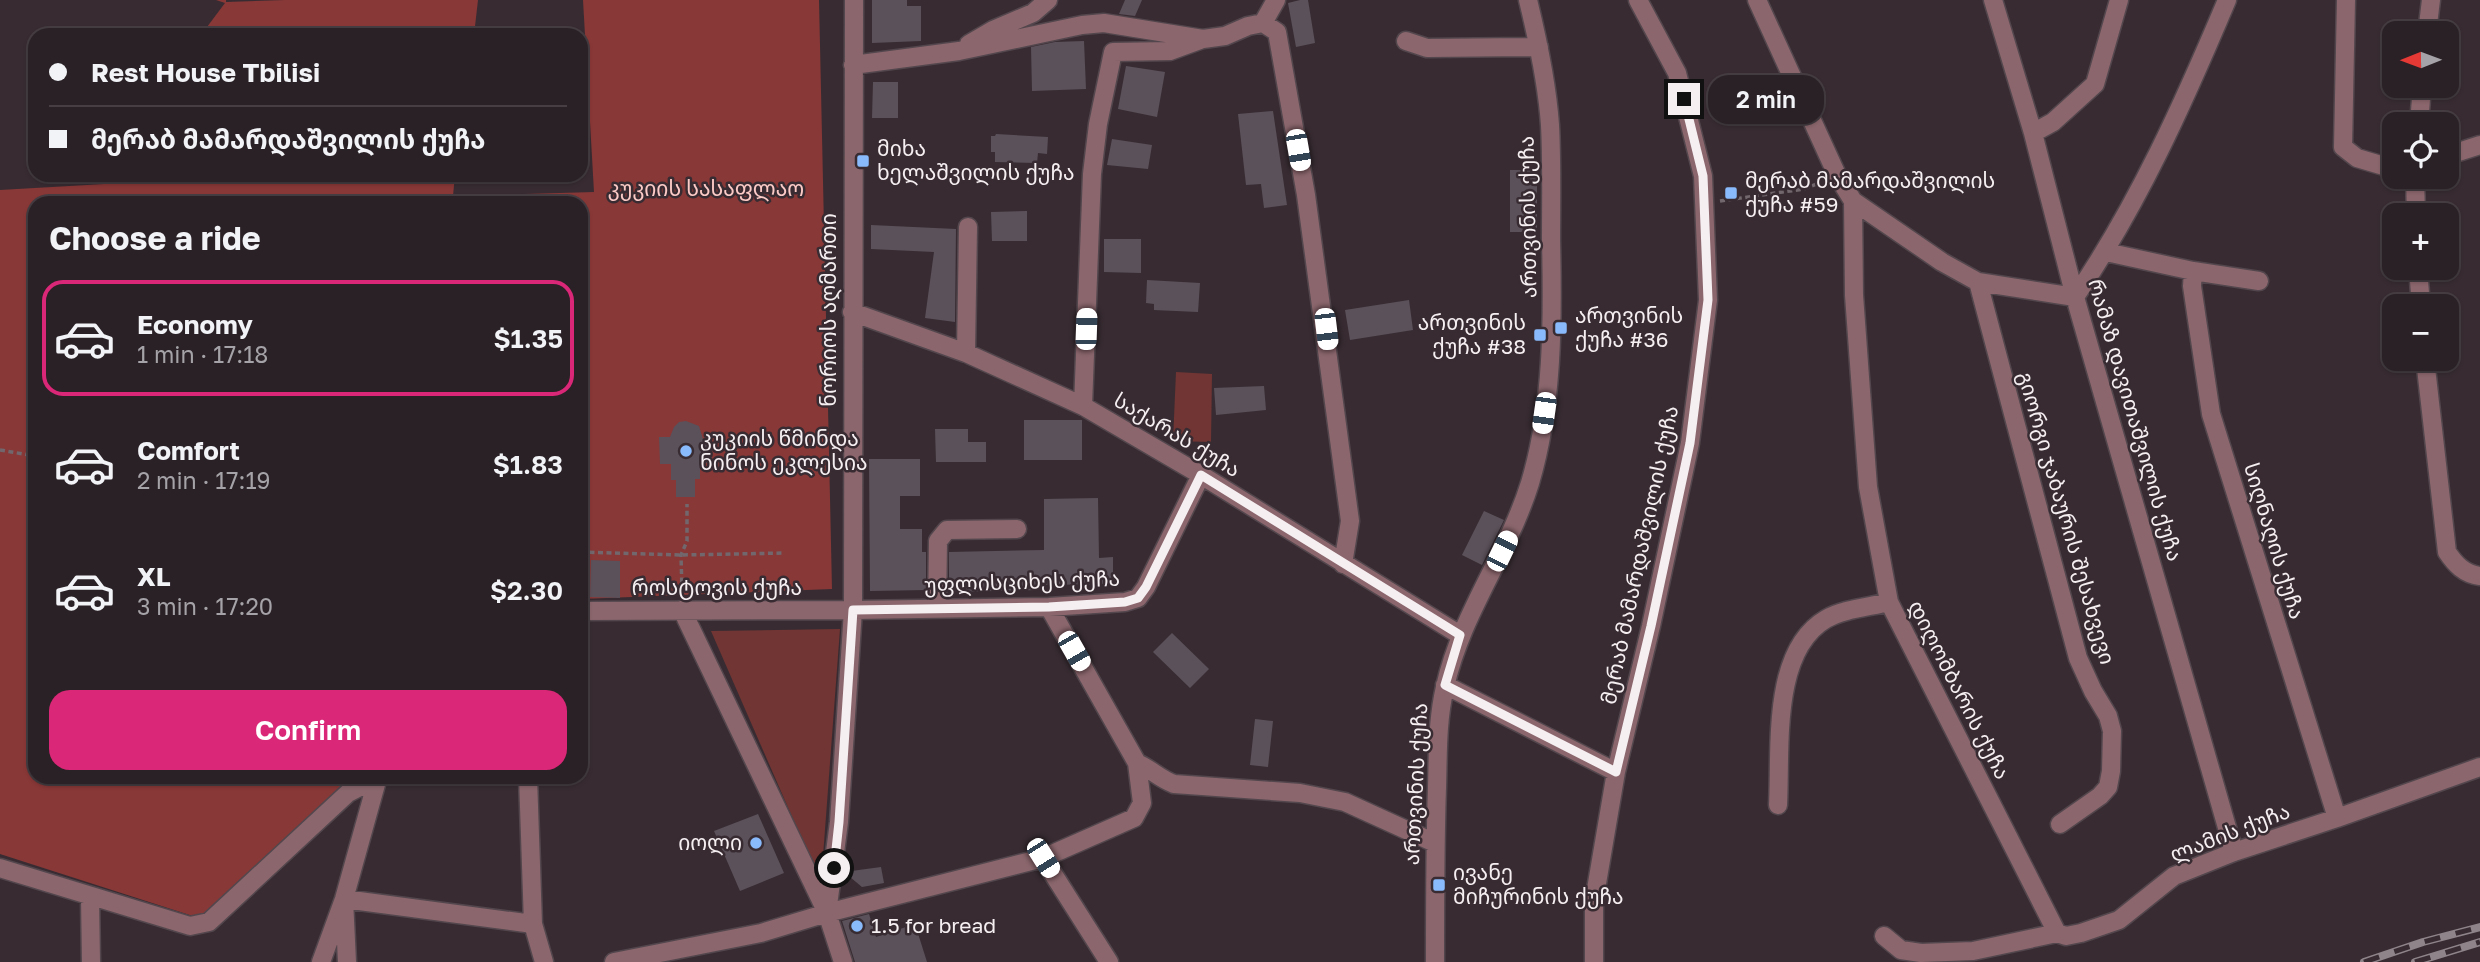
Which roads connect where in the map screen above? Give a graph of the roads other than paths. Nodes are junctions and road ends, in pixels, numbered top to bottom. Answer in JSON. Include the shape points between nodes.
{"nodes":[{"id":1,"x":854,"y":0,"type":"edge"},
{"id":2,"x":1048,"y":0,"type":"edge"},
{"id":3,"x":1276,"y":0,"type":"edge"},
{"id":4,"x":1528,"y":0,"type":"edge"},
{"id":5,"x":1638,"y":0,"type":"edge"},
{"id":6,"x":1757,"y":0,"type":"edge"},
{"id":7,"x":1993,"y":0,"type":"edge"},
{"id":8,"x":2119,"y":0,"type":"edge"},
{"id":9,"x":2227,"y":0,"type":"edge"},
{"id":10,"x":2346,"y":0,"type":"edge"},
{"id":11,"x":2431,"y":0,"type":"edge"},
{"id":12,"x":2428,"y":21,"type":"edge"},
{"id":13,"x":1263,"y":23,"type":"junction"},
{"id":14,"x":1203,"y":39,"type":"junction"},
{"id":15,"x":1406,"y":41,"type":"dead end"},
{"id":16,"x":1539,"y":47,"type":"junction"},
{"id":17,"x":959,"y":51,"type":"junction"},
{"id":18,"x":853,"y":65,"type":"junction"},
{"id":19,"x":2033,"y":132,"type":"junction"},
{"id":20,"x":2480,"y":145,"type":"edge"},
{"id":21,"x":2459,"y":152,"type":"edge"},
{"id":22,"x":2382,"y":165,"type":"edge"},
{"id":23,"x":1853,"y":201,"type":"junction"},
{"id":24,"x":968,"y":227,"type":"dead end"},
{"id":25,"x":2106,"y":252,"type":"junction"},
{"id":26,"x":2193,"y":271,"type":"junction"},
{"id":27,"x":2259,"y":281,"type":"dead end"},
{"id":28,"x":1978,"y":282,"type":"junction"},
{"id":29,"x":2076,"y":297,"type":"junction"},
{"id":30,"x":852,"y":312,"type":"junction"},
{"id":31,"x":966,"y":353,"type":"junction"},
{"id":32,"x":2426,"y":371,"type":"edge"},
{"id":33,"x":1083,"y":406,"type":"junction"},
{"id":34,"x":1201,"y":475,"type":"junction"},
{"id":35,"x":1017,"y":529,"type":"dead end"},
{"id":36,"x":1343,"y":564,"type":"junction"},
{"id":37,"x":2480,"y":576,"type":"edge"},
{"id":38,"x":1889,"y":602,"type":"junction"},
{"id":39,"x":1049,"y":607,"type":"junction"},
{"id":40,"x":937,"y":609,"type":"junction"},
{"id":41,"x":682,"y":610,"type":"junction"},
{"id":42,"x":853,"y":610,"type":"junction"},
{"id":43,"x":588,"y":611,"type":"edge"},
{"id":44,"x":1460,"y":635,"type":"junction"},
{"id":45,"x":1445,"y":685,"type":"junction"},
{"id":46,"x":1137,"y":763,"type":"junction"},
{"id":47,"x":2480,"y":767,"type":"edge"},
{"id":48,"x":1616,"y":772,"type":"junction"},
{"id":49,"x":365,"y":784,"type":"edge"},
{"id":50,"x":376,"y":784,"type":"edge"},
{"id":51,"x":528,"y":784,"type":"edge"},
{"id":52,"x":1778,"y":805,"type":"dead end"},
{"id":53,"x":2337,"y":818,"type":"junction"},
{"id":54,"x":2060,"y":824,"type":"dead end"},
{"id":55,"x":1435,"y":843,"type":"junction"},
{"id":56,"x":2234,"y":852,"type":"junction"},
{"id":57,"x":1043,"y":858,"type":"junction"},
{"id":58,"x":0,"y":868,"type":"edge"},
{"id":59,"x":90,"y":897,"type":"junction"},
{"id":60,"x":344,"y":898,"type":"junction"},
{"id":61,"x":828,"y":913,"type":"junction"},
{"id":62,"x":533,"y":924,"type":"junction"},
{"id":63,"x":2057,"y":933,"type":"junction"},
{"id":64,"x":1884,"y":936,"type":"dead end"},
{"id":65,"x":91,"y":962,"type":"edge"},
{"id":66,"x":321,"y":962,"type":"edge"},
{"id":67,"x":346,"y":962,"type":"edge"},
{"id":68,"x":544,"y":962,"type":"edge"},
{"id":69,"x":614,"y":962,"type":"edge"},
{"id":70,"x":843,"y":962,"type":"edge"},
{"id":71,"x":1109,"y":962,"type":"edge"},
{"id":72,"x":1435,"y":962,"type":"edge"},
{"id":73,"x":1594,"y":962,"type":"edge"}],
"edges":[{"from":1,"to":18,"type":"street","name":"ნორიოს აღმართი"},
{"from":2,"to":17,"type":"street","via":[[1033,13]]},
{"from":3,"to":13,"type":"street"},
{"from":4,"to":16,"type":"street","name":"ართვინის ქუჩა"},
{"from":5,"to":48,"type":"street","name":"მერაბ მამარდაშვილის ქუჩა","via":[[1677,73],[1703,176],[1708,300],[1690,443]]},
{"from":6,"to":23,"type":"street"},
{"from":7,"to":19,"type":"street","name":"რამაზ დავითაშვილის ქუჩა"},
{"from":8,"to":19,"type":"street","via":[[2095,84],[2053,122]]},
{"from":9,"to":25,"type":"street","via":[[2160,148]]},
{"from":10,"to":22,"type":"street","via":[[2343,147],[2357,158]]},
{"from":11,"to":12,"type":"street"},
{"from":13,"to":14,"type":"street"},
{"from":13,"to":36,"type":"street","via":[[1277,32],[1323,307],[1350,521]]},
{"from":14,"to":17,"type":"street","via":[[1104,23]]},
{"from":14,"to":33,"type":"street","via":[[1170,51],[1113,52],[1093,174]]},
{"from":15,"to":16,"type":"street","via":[[1427,48]]},
{"from":16,"to":44,"type":"street","name":"ართვინის ქუჩა","via":[[1550,126],[1552,275],[1541,434],[1512,530]]},
{"from":17,"to":18,"type":"street"},
{"from":18,"to":30,"type":"street","name":"ნორიოს აღმართი"},
{"from":19,"to":29,"type":"street","name":"რამაზ დავითაშვილის ქუჩა"},
{"from":20,"to":21,"type":"street"},
{"from":23,"to":28,"type":"street"},
{"from":23,"to":38,"type":"street","name":"დიღომბარის ქუჩა","via":[[1854,295],[1868,486]]},
{"from":24,"to":31,"type":"street"},
{"from":25,"to":26,"type":"street"},
{"from":25,"to":29,"type":"street"},
{"from":26,"to":27,"type":"street"},
{"from":26,"to":53,"type":"street","name":"სიღნაღის ქუჩა","via":[[2211,414]]},
{"from":28,"to":29,"type":"street"},
{"from":28,"to":54,"type":"street","name":"გიორგი ჯაბაურის შესახვევი","via":[[2078,658],[2112,731],[2108,787]]},
{"from":29,"to":56,"type":"street","name":"რამაზ დავითაშვილის ქუჩა"},
{"from":30,"to":31,"type":"street","name":"საქარას ქუჩა"},
{"from":30,"to":42,"type":"street","name":"ნორიოს აღმართი"},
{"from":31,"to":33,"type":"street","name":"საქარას ქუჩა"},
{"from":32,"to":37,"type":"street","via":[[2447,552],[2457,566]]},
{"from":33,"to":34,"type":"street","name":"საქარას ქუჩა"},
{"from":34,"to":36,"type":"street","name":"საქარას ქუჩა"},
{"from":34,"to":39,"type":"street","name":"უფლისციხეს ქუჩა","via":[[1138,598]]},
{"from":35,"to":40,"type":"street","via":[[947,530],[941,534]]},
{"from":36,"to":44,"type":"street","name":"საქარას ქუჩა"},
{"from":38,"to":52,"type":"street","via":[[1829,617],[1810,629],[1794,653],[1784,686]]},
{"from":38,"to":63,"type":"street","name":"დიღომბარის ქუჩა"},
{"from":39,"to":40,"type":"street","name":"უფლისციხეს ქუჩა"},
{"from":39,"to":46,"type":"street"},
{"from":40,"to":42,"type":"street","name":"უფლისციხეს ქუჩა"},
{"from":41,"to":42,"type":"street","name":"როსტოვის ქუჩა"},
{"from":41,"to":43,"type":"street","name":"როსტოვის ქუჩა"},
{"from":41,"to":61,"type":"street","name":"ნორიოს აღმართი"},
{"from":42,"to":61,"type":"street","name":"ნორიოს აღმართი"},
{"from":44,"to":45,"type":"street","name":"ართვინის ქუჩა"},
{"from":45,"to":48,"type":"street"},
{"from":45,"to":55,"type":"street","name":"ართვინის ქუჩა","via":[[1438,719]]},
{"from":46,"to":55,"type":"street","via":[[1174,784],[1300,793],[1345,802]]},
{"from":46,"to":57,"type":"street","via":[[1142,803],[1134,818]]},
{"from":47,"to":53,"type":"street","name":"ლამის ქუჩა"},
{"from":48,"to":73,"type":"street","name":"მერაბ მამარდაშვილის ქუჩა","via":[[1594,901]]},
{"from":49,"to":59,"type":"street","via":[[348,793],[209,922],[190,926]]},
{"from":50,"to":60,"type":"street"},
{"from":51,"to":62,"type":"street"},
{"from":53,"to":56,"type":"street","name":"ლამის ქუჩა"},
{"from":55,"to":72,"type":"street","name":"ართვინის ქუჩა"},
{"from":56,"to":63,"type":"street","name":"ლამის ქუჩა","via":[[2174,876],[2119,920],[2081,933]]},
{"from":57,"to":61,"type":"street"},
{"from":57,"to":71,"type":"street"},
{"from":58,"to":59,"type":"street"},
{"from":59,"to":65,"type":"street"},
{"from":60,"to":62,"type":"street"},
{"from":60,"to":66,"type":"street"},
{"from":60,"to":67,"type":"street"},
{"from":61,"to":69,"type":"street","via":[[761,933]]},
{"from":61,"to":70,"type":"street","name":"ნორიოს აღმართი"},
{"from":62,"to":68,"type":"street"},
{"from":63,"to":64,"type":"street","name":"ლამის ქუჩა","via":[[1973,951],[1934,952],[1901,950]]}]}
